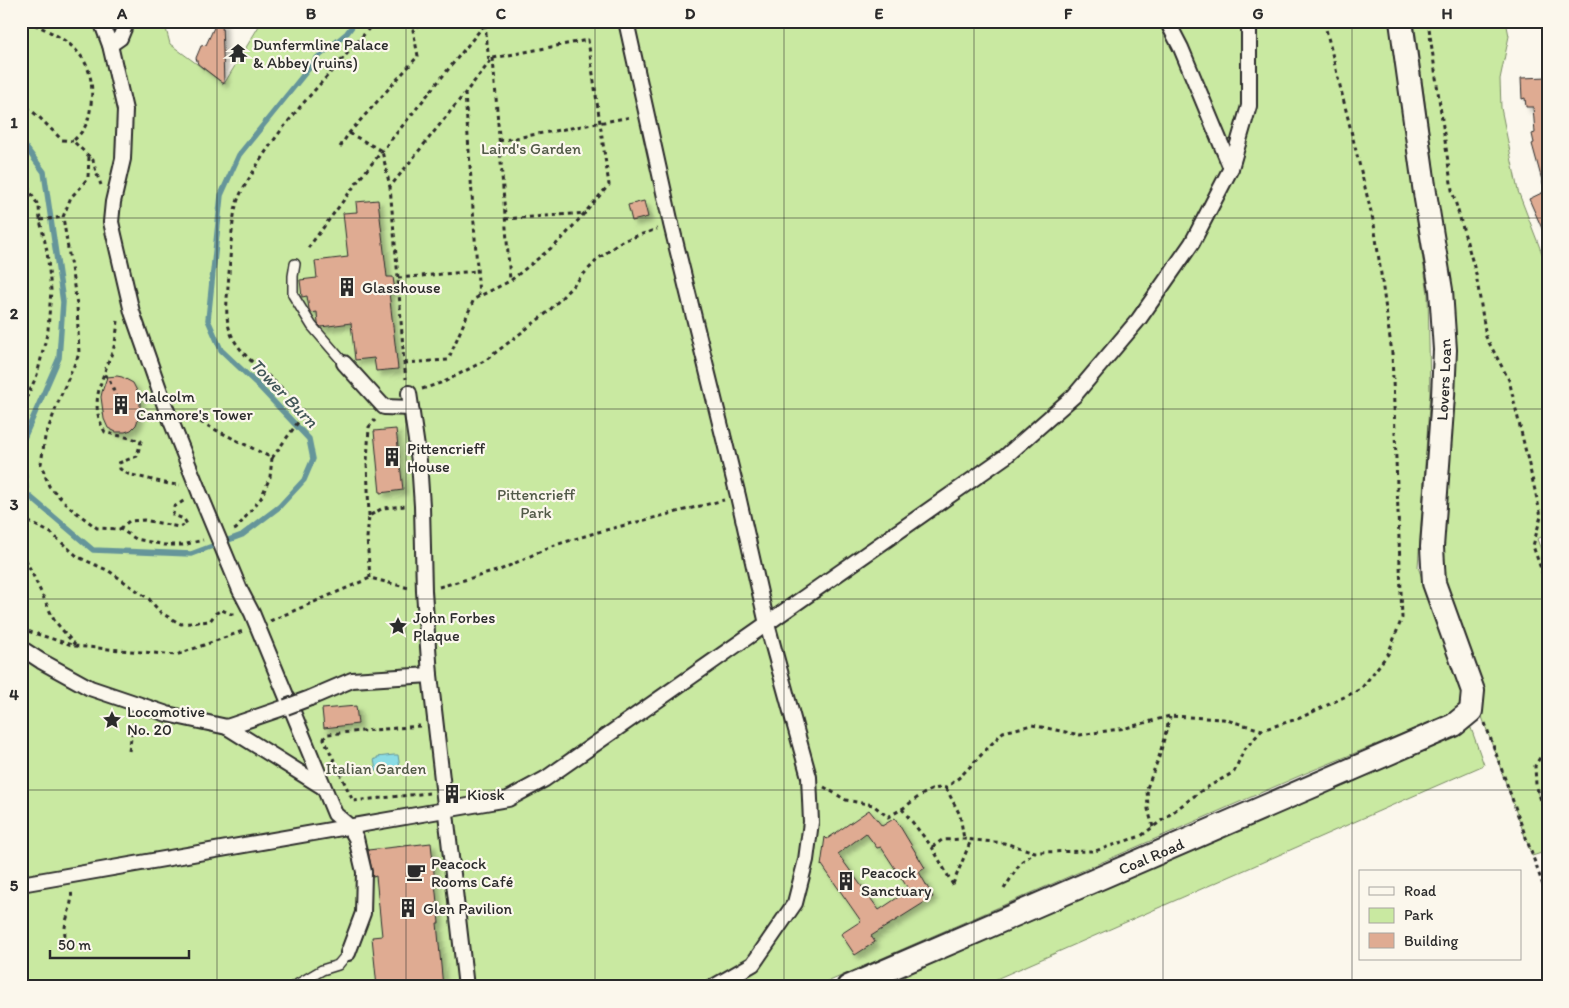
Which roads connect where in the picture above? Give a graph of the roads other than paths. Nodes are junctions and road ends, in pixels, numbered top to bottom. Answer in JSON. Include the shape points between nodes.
{"nodes":[{"id":1,"x":101,"y":21,"type":"edge"},
{"id":2,"x":127,"y":21,"type":"edge"},
{"id":3,"x":626,"y":21,"type":"edge"},
{"id":4,"x":1167,"y":21,"type":"edge"},
{"id":5,"x":1249,"y":21,"type":"edge"},
{"id":6,"x":1401,"y":21,"type":"edge"},
{"id":7,"x":110,"y":46,"type":"junction"},
{"id":8,"x":1231,"y":168,"type":"junction"},
{"id":9,"x":295,"y":264,"type":"dead end"},
{"id":10,"x":344,"y":363,"type":"joint"},
{"id":11,"x":409,"y":393,"type":"road end"},
{"id":12,"x":411,"y":408,"type":"junction"},
{"id":13,"x":768,"y":624,"type":"junction"},
{"id":14,"x":21,"y":648,"type":"edge"},
{"id":15,"x":430,"y":675,"type":"junction"},
{"id":16,"x":1454,"y":725,"type":"joint"},
{"id":17,"x":227,"y":727,"type":"junction"},
{"id":18,"x":323,"y":787,"type":"junction"},
{"id":19,"x":446,"y":810,"type":"junction"},
{"id":20,"x":349,"y":826,"type":"junction"},
{"id":21,"x":21,"y":884,"type":"edge"},
{"id":22,"x":348,"y":953,"type":"joint"},
{"id":23,"x":293,"y":987,"type":"edge"},
{"id":24,"x":466,"y":987,"type":"edge"},
{"id":25,"x":713,"y":987,"type":"edge"},
{"id":26,"x":848,"y":987,"type":"edge"}],
"edges":[{"from":1,"to":7,"type":"street"},
{"from":2,"to":7,"type":"street","via":[[120,38]]},
{"from":3,"to":13,"type":"street","via":[[671,224]]},
{"from":4,"to":8,"type":"street"},
{"from":5,"to":8,"type":"street","via":[[1249,106]]},
{"from":6,"to":16,"type":"street","name":"Lovers Loan","via":[[1441,290],[1445,350],[1432,547],[1434,583],[1473,691],[1471,711]]},
{"from":7,"to":18,"type":"street","bridge":true,"via":[[126,110],[123,159],[111,222],[132,312],[197,487]]},
{"from":8,"to":13,"type":"street","via":[[1192,243],[1139,319],[1074,396],[1006,456]]},
{"from":9,"to":10,"type":"lane","via":[[293,295],[312,326]]},
{"from":10,"to":12,"type":"street","via":[[384,407]]},
{"from":11,"to":12,"type":"street"},
{"from":12,"to":15,"type":"street","via":[[419,461]]},
{"from":13,"to":19,"type":"street","via":[[517,796]]},
{"from":13,"to":25,"type":"street","via":[[808,777],[811,822],[806,860],[795,903],[752,964]]},
{"from":14,"to":17,"type":"street","via":[[90,688],[167,714]]},
{"from":15,"to":17,"type":"street","bridge":true,"via":[[352,680]]},
{"from":15,"to":19,"type":"street"},
{"from":16,"to":26,"type":"street","name":"Coal Road"},
{"from":17,"to":18,"type":"street"},
{"from":18,"to":20,"type":"street","via":[[335,814]]},
{"from":19,"to":20,"type":"street"},
{"from":19,"to":24,"type":"street"},
{"from":20,"to":21,"type":"street"},
{"from":20,"to":22,"type":"street","via":[[356,838],[364,872],[363,912]]},
{"from":22,"to":23,"type":"lane","via":[[338,965],[322,970]]}]}
